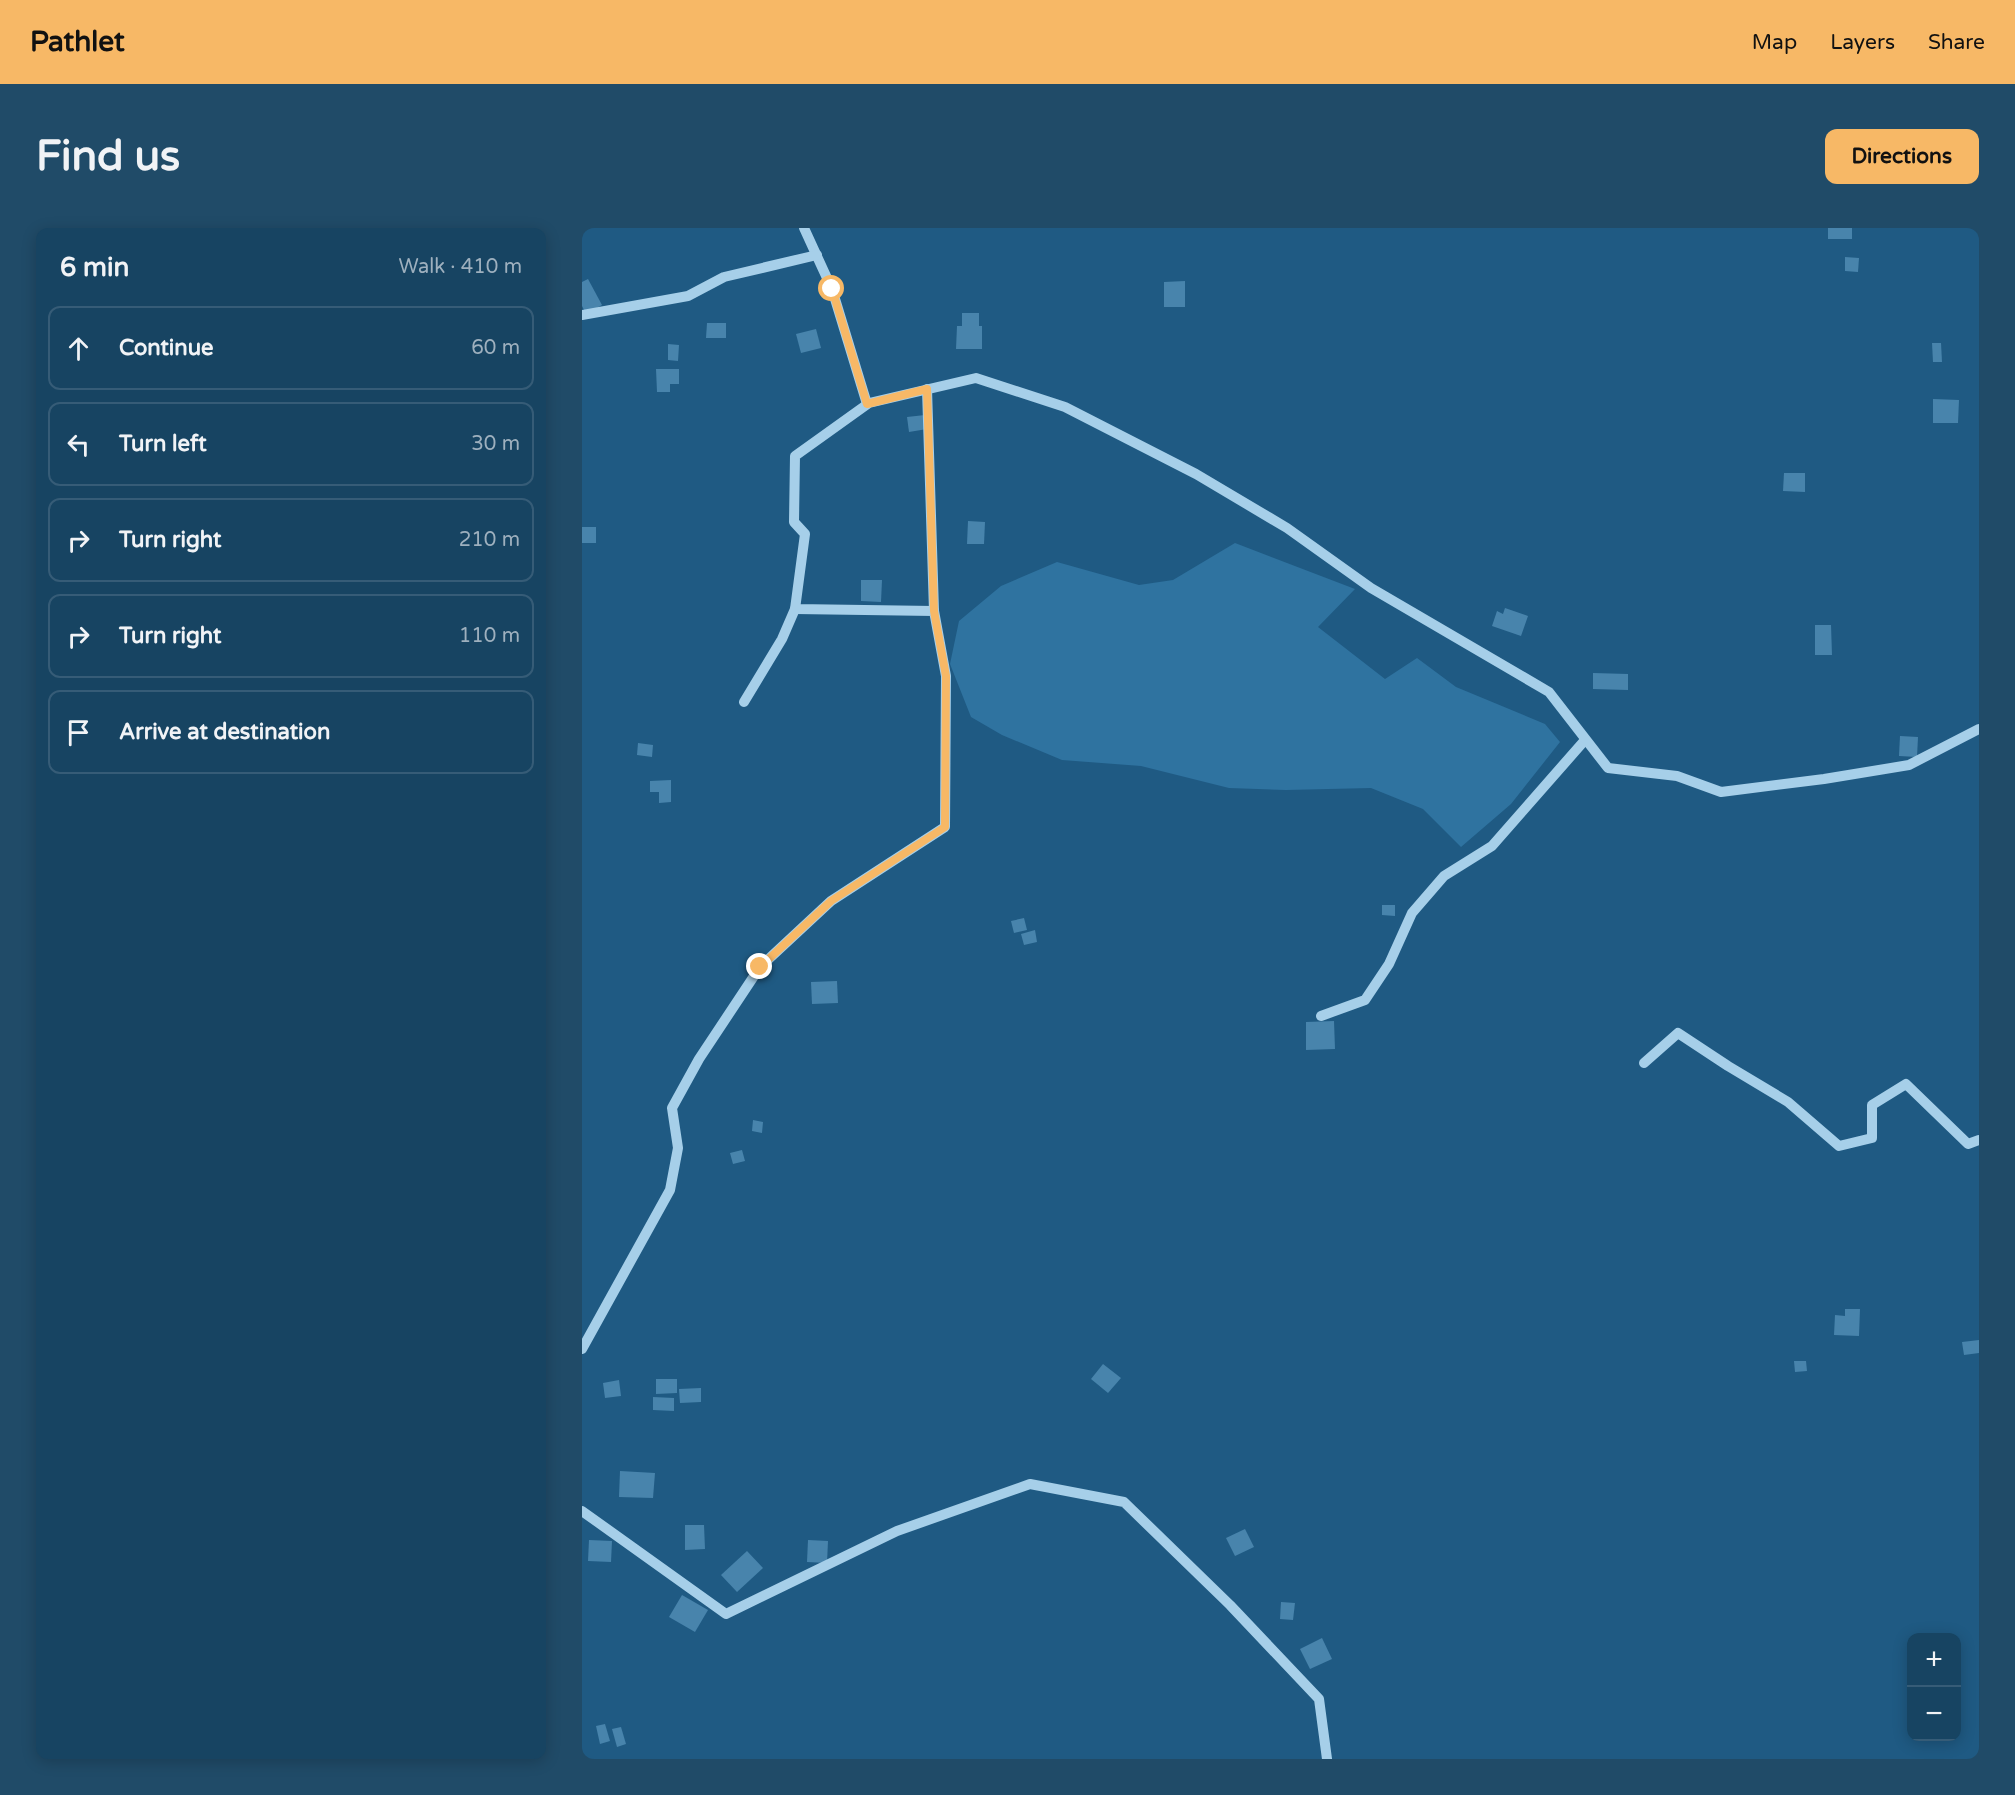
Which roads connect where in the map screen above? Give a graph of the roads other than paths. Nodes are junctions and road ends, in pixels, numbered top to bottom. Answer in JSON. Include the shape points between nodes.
{"nodes":[{"id":1,"x":804,"y":228,"type":"edge"},
{"id":2,"x":817,"y":255,"type":"junction"},
{"id":3,"x":582,"y":315,"type":"edge"},
{"id":4,"x":927,"y":389,"type":"junction"},
{"id":5,"x":867,"y":404,"type":"junction"},
{"id":6,"x":795,"y":609,"type":"junction"},
{"id":7,"x":934,"y":611,"type":"junction"},
{"id":8,"x":744,"y":702,"type":"dead end"},
{"id":9,"x":1979,"y":729,"type":"edge"},
{"id":10,"x":1585,"y":740,"type":"junction"},
{"id":11,"x":1321,"y":1016,"type":"dead end"},
{"id":12,"x":1644,"y":1063,"type":"dead end"},
{"id":13,"x":1979,"y":1140,"type":"edge"},
{"id":14,"x":582,"y":1349,"type":"edge"},
{"id":15,"x":582,"y":1511,"type":"edge"},
{"id":16,"x":1327,"y":1759,"type":"edge"}],
"edges":[{"from":1,"to":2,"type":"street"},
{"from":2,"to":3,"type":"street","via":[[724,277],[688,296]]},
{"from":2,"to":5,"type":"street","via":[[832,289]]},
{"from":4,"to":5,"type":"street"},
{"from":4,"to":7,"type":"street"},
{"from":4,"to":10,"type":"street","via":[[976,378],[1065,407],[1196,474],[1287,528],[1371,588],[1549,692]]},
{"from":5,"to":6,"type":"street","via":[[795,456],[794,522],[805,534]]},
{"from":6,"to":7,"type":"street"},
{"from":6,"to":8,"type":"street","via":[[782,639]]},
{"from":7,"to":14,"type":"street","via":[[946,676],[945,827],[831,901],[760,967],[699,1059],[672,1108],[678,1148],[670,1190]]},
{"from":9,"to":10,"type":"street","via":[[1909,765],[1721,792],[1677,776],[1608,768]]},
{"from":10,"to":11,"type":"street","via":[[1492,846],[1444,876],[1412,914],[1389,964],[1365,1000]]},
{"from":12,"to":13,"type":"street","via":[[1678,1033],[1788,1102],[1839,1146],[1872,1138],[1872,1105],[1906,1084],[1968,1144]]},
{"from":15,"to":16,"type":"street","via":[[726,1614],[897,1531],[1030,1484],[1124,1502],[1319,1699]]}]}
